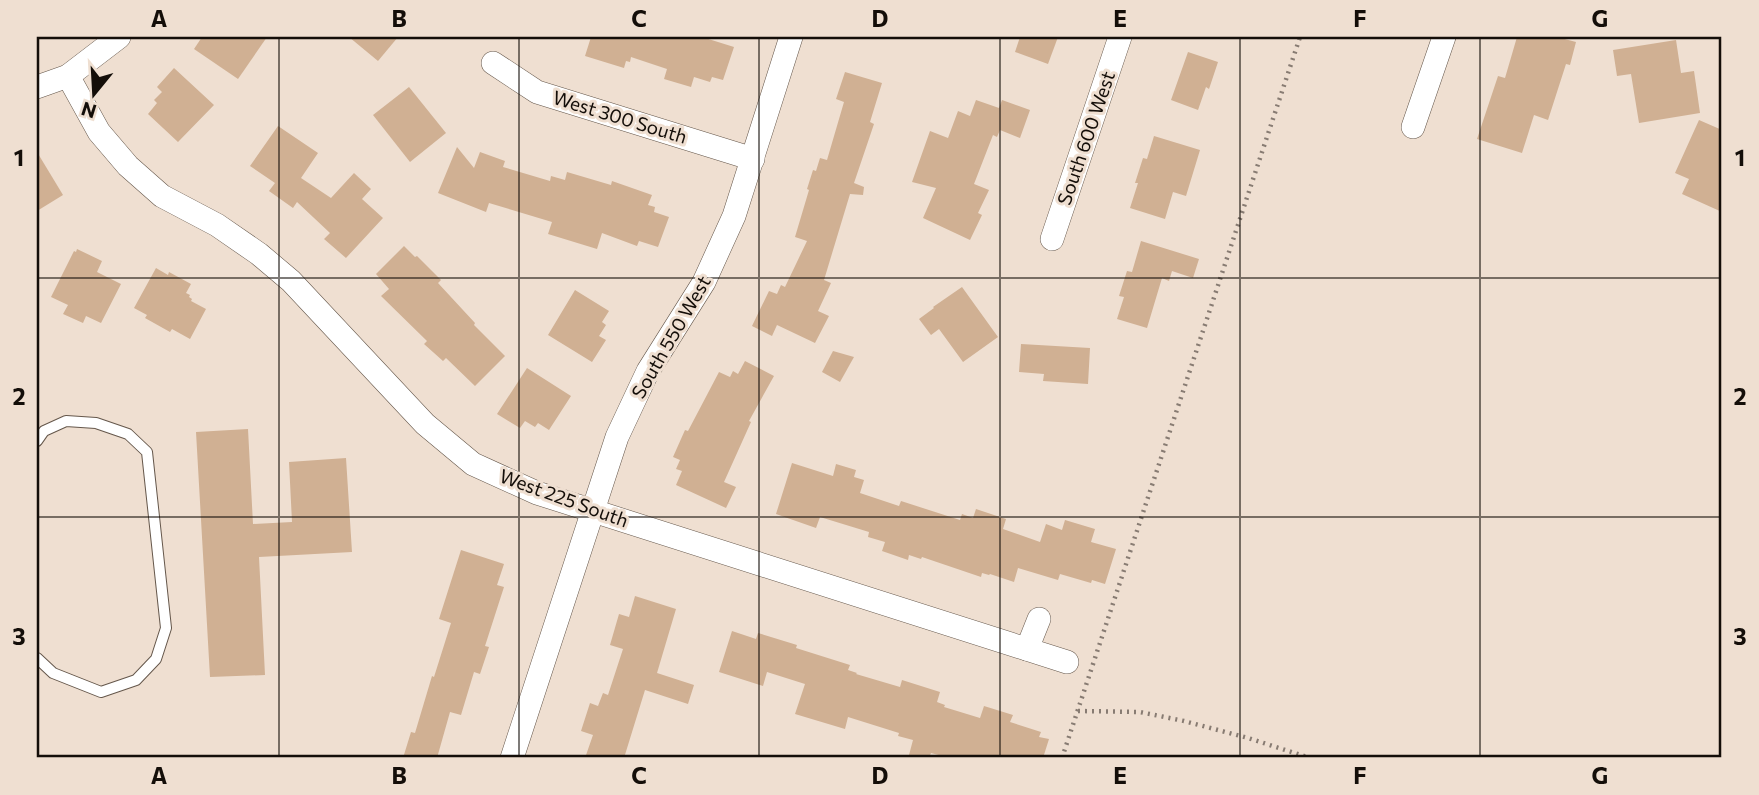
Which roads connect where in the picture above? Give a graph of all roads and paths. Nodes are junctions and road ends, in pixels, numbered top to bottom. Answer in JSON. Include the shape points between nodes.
{"nodes":[{"id":1,"x":118,"y":37,"type":"edge"},
{"id":2,"x":791,"y":37,"type":"edge"},
{"id":3,"x":1120,"y":37,"type":"edge"},
{"id":4,"x":1300,"y":37,"type":"edge"},
{"id":5,"x":1444,"y":37,"type":"edge"},
{"id":6,"x":493,"y":63,"type":"dead end"},
{"id":7,"x":68,"y":76,"type":"junction"},
{"id":8,"x":37,"y":87,"type":"edge"},
{"id":9,"x":1413,"y":127,"type":"dead end"},
{"id":10,"x":753,"y":159,"type":"junction"},
{"id":11,"x":1052,"y":239,"type":"dead end"},
{"id":12,"x":37,"y":441,"type":"edge"},
{"id":13,"x":594,"y":510,"type":"junction"},
{"id":14,"x":1039,"y":619,"type":"dead end"},
{"id":15,"x":1027,"y":649,"type":"junction"},
{"id":16,"x":37,"y":658,"type":"edge"},
{"id":17,"x":1068,"y":662,"type":"dead end"},
{"id":18,"x":1078,"y":711,"type":"junction"},
{"id":19,"x":512,"y":758,"type":"edge"},
{"id":20,"x":1062,"y":758,"type":"edge"},
{"id":21,"x":1310,"y":758,"type":"edge"}],
"edges":[{"from":1,"to":7,"type":"street"},
{"from":2,"to":10,"type":"street","name":"South 550 West"},
{"from":3,"to":11,"type":"street","name":"South 600 West"},
{"from":4,"to":18,"type":"path"},
{"from":5,"to":9,"type":"street"},
{"from":6,"to":10,"type":"street","name":"West 300 South","via":[[537,92]]},
{"from":7,"to":8,"type":"street"},
{"from":7,"to":13,"type":"street","name":"West 225 South","via":[[99,132],[128,166],[162,195],[217,225],[291,281],[425,424],[473,464],[537,493]]},
{"from":10,"to":13,"type":"street","name":"South 550 West","via":[[704,282],[648,371],[617,437]]},
{"from":12,"to":16,"type":"lane","via":[[44,430],[66,421],[96,423],[128,434],[147,452],[166,628],[156,659],[136,680],[101,692],[53,673]]},
{"from":13,"to":15,"type":"street","name":"West 225 South"},
{"from":13,"to":19,"type":"street","name":"South 550 West"},
{"from":14,"to":15,"type":"street"},
{"from":15,"to":17,"type":"street","name":"West 225 South"},
{"from":18,"to":20,"type":"path"},
{"from":18,"to":21,"type":"path","via":[[1140,712]]}]}
